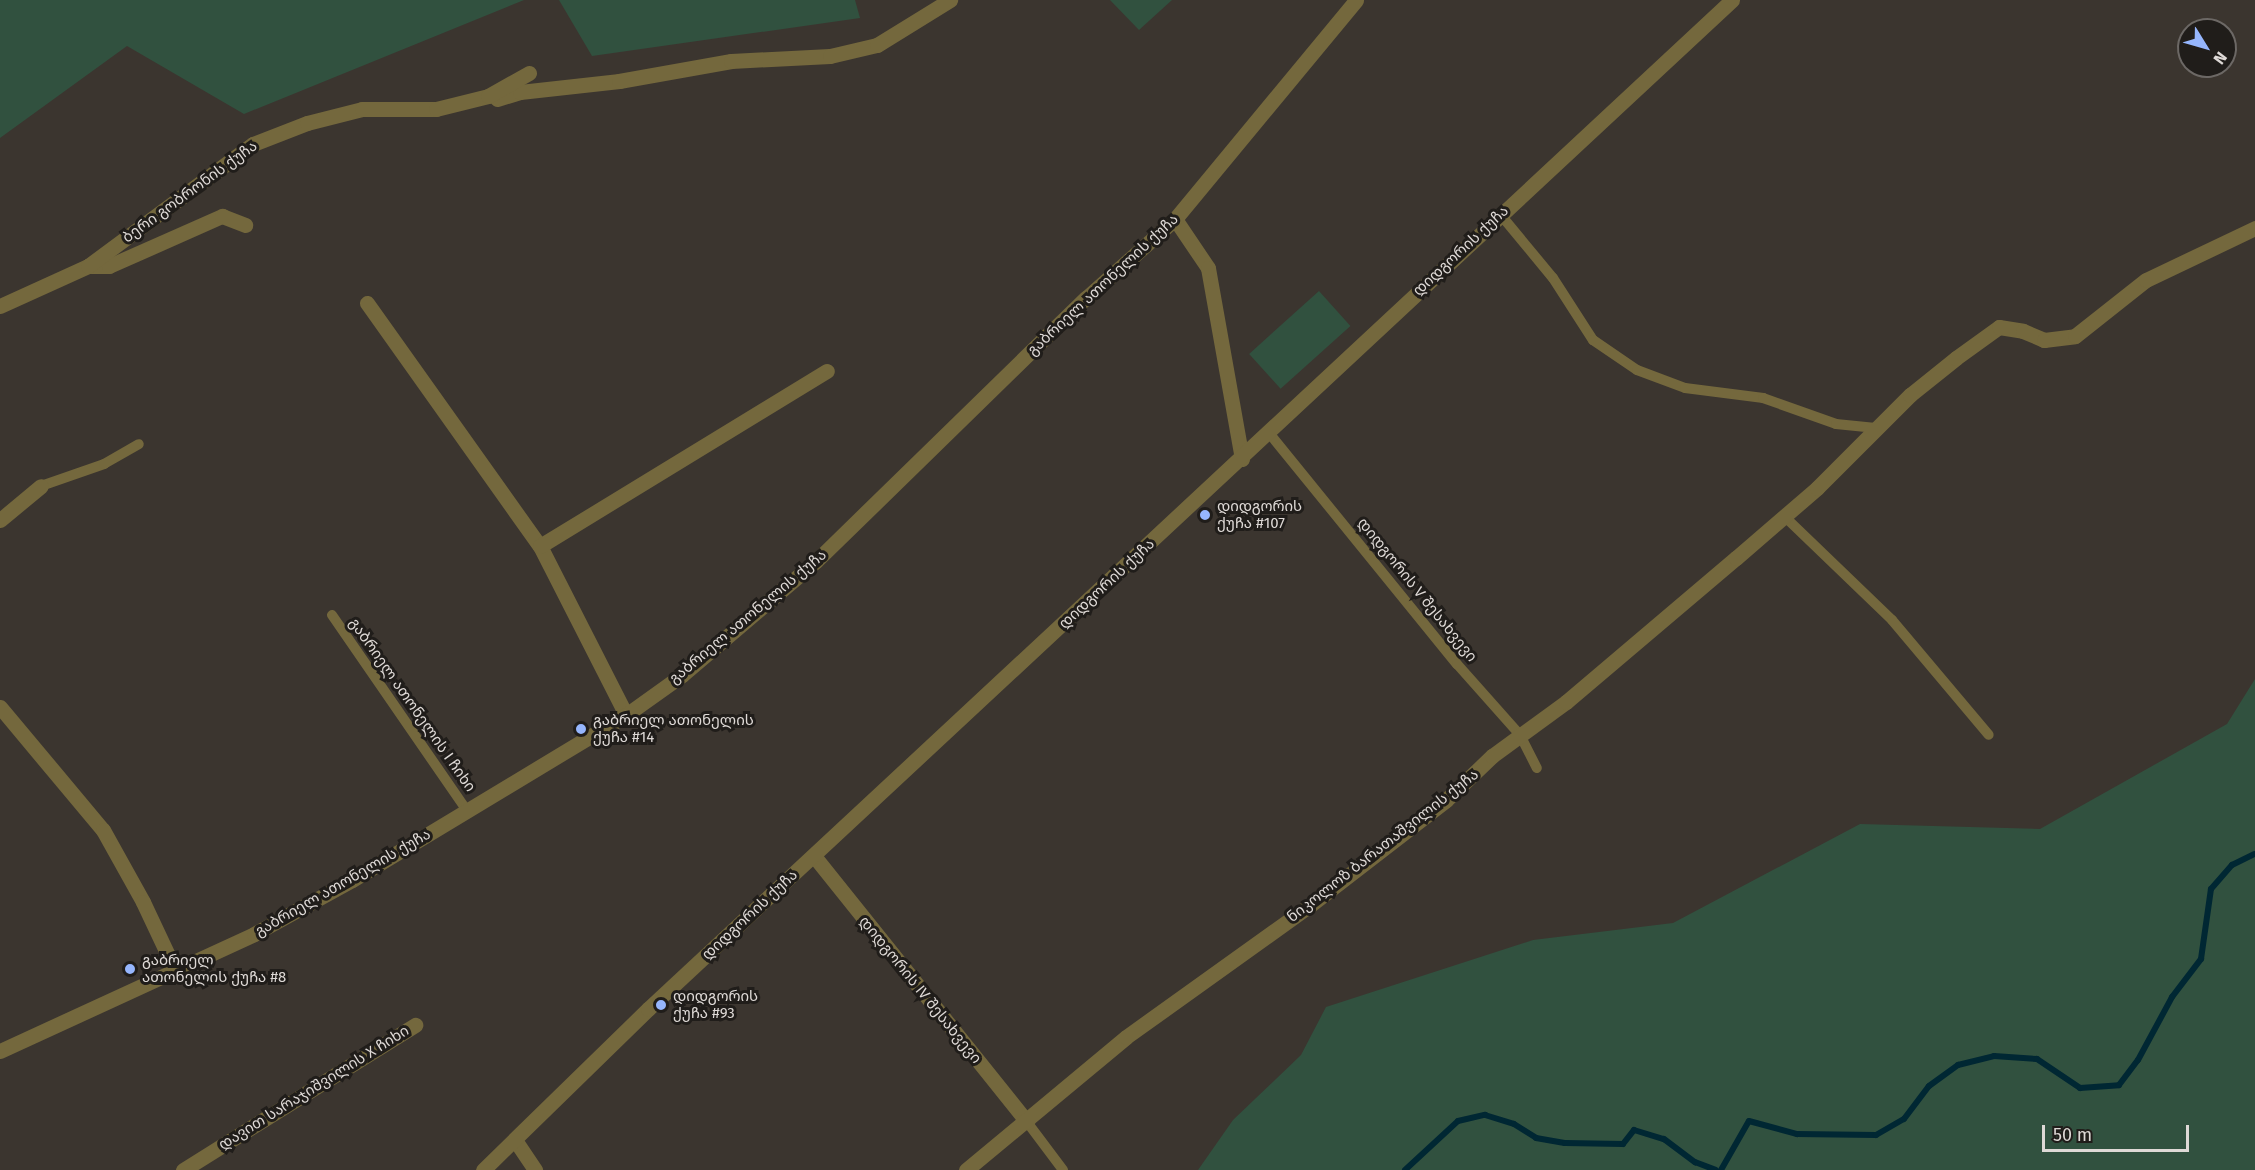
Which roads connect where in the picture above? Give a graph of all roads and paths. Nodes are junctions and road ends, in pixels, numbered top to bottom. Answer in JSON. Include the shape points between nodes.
{"nodes":[{"id":1,"x":950,"y":0,"type":"edge"},
{"id":2,"x":1356,"y":0,"type":"edge"},
{"id":3,"x":1732,"y":0,"type":"edge"},
{"id":4,"x":529,"y":74,"type":"dead end"},
{"id":5,"x":436,"y":109,"type":"junction"},
{"id":6,"x":1500,"y":214,"type":"junction"},
{"id":7,"x":1175,"y":219,"type":"junction"},
{"id":8,"x":245,"y":225,"type":"dead end"},
{"id":9,"x":2255,"y":228,"type":"edge"},
{"id":10,"x":88,"y":266,"type":"junction"},
{"id":11,"x":367,"y":303,"type":"dead end"},
{"id":12,"x":0,"y":306,"type":"edge"},
{"id":13,"x":827,"y":371,"type":"dead end"},
{"id":14,"x":1876,"y":428,"type":"junction"},
{"id":15,"x":1269,"y":433,"type":"junction"},
{"id":16,"x":139,"y":444,"type":"dead end"},
{"id":17,"x":1242,"y":459,"type":"junction"},
{"id":18,"x":41,"y":486,"type":"joint"},
{"id":19,"x":1784,"y":516,"type":"junction"},
{"id":20,"x":0,"y":520,"type":"edge"},
{"id":21,"x":540,"y":546,"type":"junction"},
{"id":22,"x":332,"y":615,"type":"dead end"},
{"id":23,"x":0,"y":707,"type":"edge"},
{"id":24,"x":626,"y":715,"type":"junction"},
{"id":25,"x":1520,"y":735,"type":"junction"},
{"id":26,"x":1989,"y":735,"type":"dead end"},
{"id":27,"x":1537,"y":768,"type":"dead end"},
{"id":28,"x":468,"y":812,"type":"junction"},
{"id":29,"x":814,"y":856,"type":"junction"},
{"id":30,"x":176,"y":972,"type":"junction"},
{"id":31,"x":415,"y":1025,"type":"dead end"},
{"id":32,"x":0,"y":1051,"type":"edge"},
{"id":33,"x":1027,"y":1122,"type":"junction"},
{"id":34,"x":515,"y":1140,"type":"junction"},
{"id":35,"x":183,"y":1170,"type":"edge"},
{"id":36,"x":483,"y":1170,"type":"edge"},
{"id":37,"x":535,"y":1170,"type":"edge"},
{"id":38,"x":966,"y":1170,"type":"edge"},
{"id":39,"x":1063,"y":1170,"type":"edge"}],
"edges":[{"from":1,"to":5,"type":"street","via":[[877,45],[840,54],[731,62],[619,81],[520,92],[464,108]]},
{"from":2,"to":7,"type":"street","name":"გაბრიელ ათონელის ქუჩა"},
{"from":3,"to":6,"type":"street","name":"დიდგორის ქუჩა"},
{"from":4,"to":5,"type":"street","name":"ბერი გობრონის ქუჩა","via":[[488,96]]},
{"from":5,"to":10,"type":"street","name":"ბერი გობრონის ქუჩა","via":[[362,109],[306,123],[253,144]]},
{"from":6,"to":14,"type":"lane","via":[[1553,278],[1593,340],[1637,370],[1685,388],[1763,398],[1836,424]]},
{"from":6,"to":15,"type":"street","name":"დიდგორის ქუჩა"},
{"from":7,"to":17,"type":"street","via":[[1208,268]]},
{"from":7,"to":24,"type":"street","name":"გაბრიელ ათონელის ქუჩა","via":[[1086,298],[815,562],[682,675]]},
{"from":8,"to":10,"type":"street","via":[[222,216],[109,266]]},
{"from":9,"to":14,"type":"street","name":"ნიკოლოზ ბარათაშვილის ქუჩა","via":[[2146,280],[2075,336],[2044,340],[2024,331],[1999,327],[1947,365]]},
{"from":10,"to":12,"type":"street","name":"ბერი გობრონის ქუჩა"},
{"from":11,"to":21,"type":"street"},
{"from":13,"to":21,"type":"street"},
{"from":14,"to":19,"type":"street","name":"ნიკოლოზ ბარათაშვილის ქუჩა"},
{"from":15,"to":17,"type":"street","name":"დიდგორის ქუჩა"},
{"from":15,"to":25,"type":"lane","name":"დიდგორის V შესახვევი","via":[[1457,664]]},
{"from":16,"to":18,"type":"lane","via":[[104,464]]},
{"from":17,"to":29,"type":"street","name":"დიდგორის ქუჩა"},
{"from":18,"to":20,"type":"street"},
{"from":19,"to":25,"type":"street","name":"ნიკოლოზ ბარათაშვილის ქუჩა","via":[[1566,702]]},
{"from":19,"to":26,"type":"lane","via":[[1892,620]]},
{"from":21,"to":24,"type":"street"},
{"from":22,"to":28,"type":"lane","name":"გაბრიელ ათონელის I ჩიხი"},
{"from":23,"to":30,"type":"street","via":[[103,830]]},
{"from":24,"to":28,"type":"street","name":"გაბრიელ ათონელის ქუჩა"},
{"from":25,"to":27,"type":"lane","name":"დიდგორის V შესახვევი"},
{"from":25,"to":33,"type":"street","name":"ნიკოლოზ ბარათაშვილის ქუჩა","via":[[1446,800],[1309,906],[1126,1037]]},
{"from":28,"to":30,"type":"street","name":"გაბრიელ ათონელის ქუჩა","via":[[254,934]]},
{"from":29,"to":33,"type":"street","name":"დიდგორის IV შესახვევი"},
{"from":29,"to":34,"type":"street","name":"დიდგორის ქუჩა"},
{"from":30,"to":32,"type":"street","name":"გაბრიელ ათონელის ქუჩა"},
{"from":31,"to":35,"type":"street","name":"დავით სარაჯიშვილის X ჩიხი"},
{"from":33,"to":38,"type":"street","name":"ნიკოლოზ ბარათაშვილის ქუჩა"},
{"from":33,"to":39,"type":"lane"},
{"from":34,"to":36,"type":"street","name":"დიდგორის ქუჩა"},
{"from":34,"to":37,"type":"street"}]}
